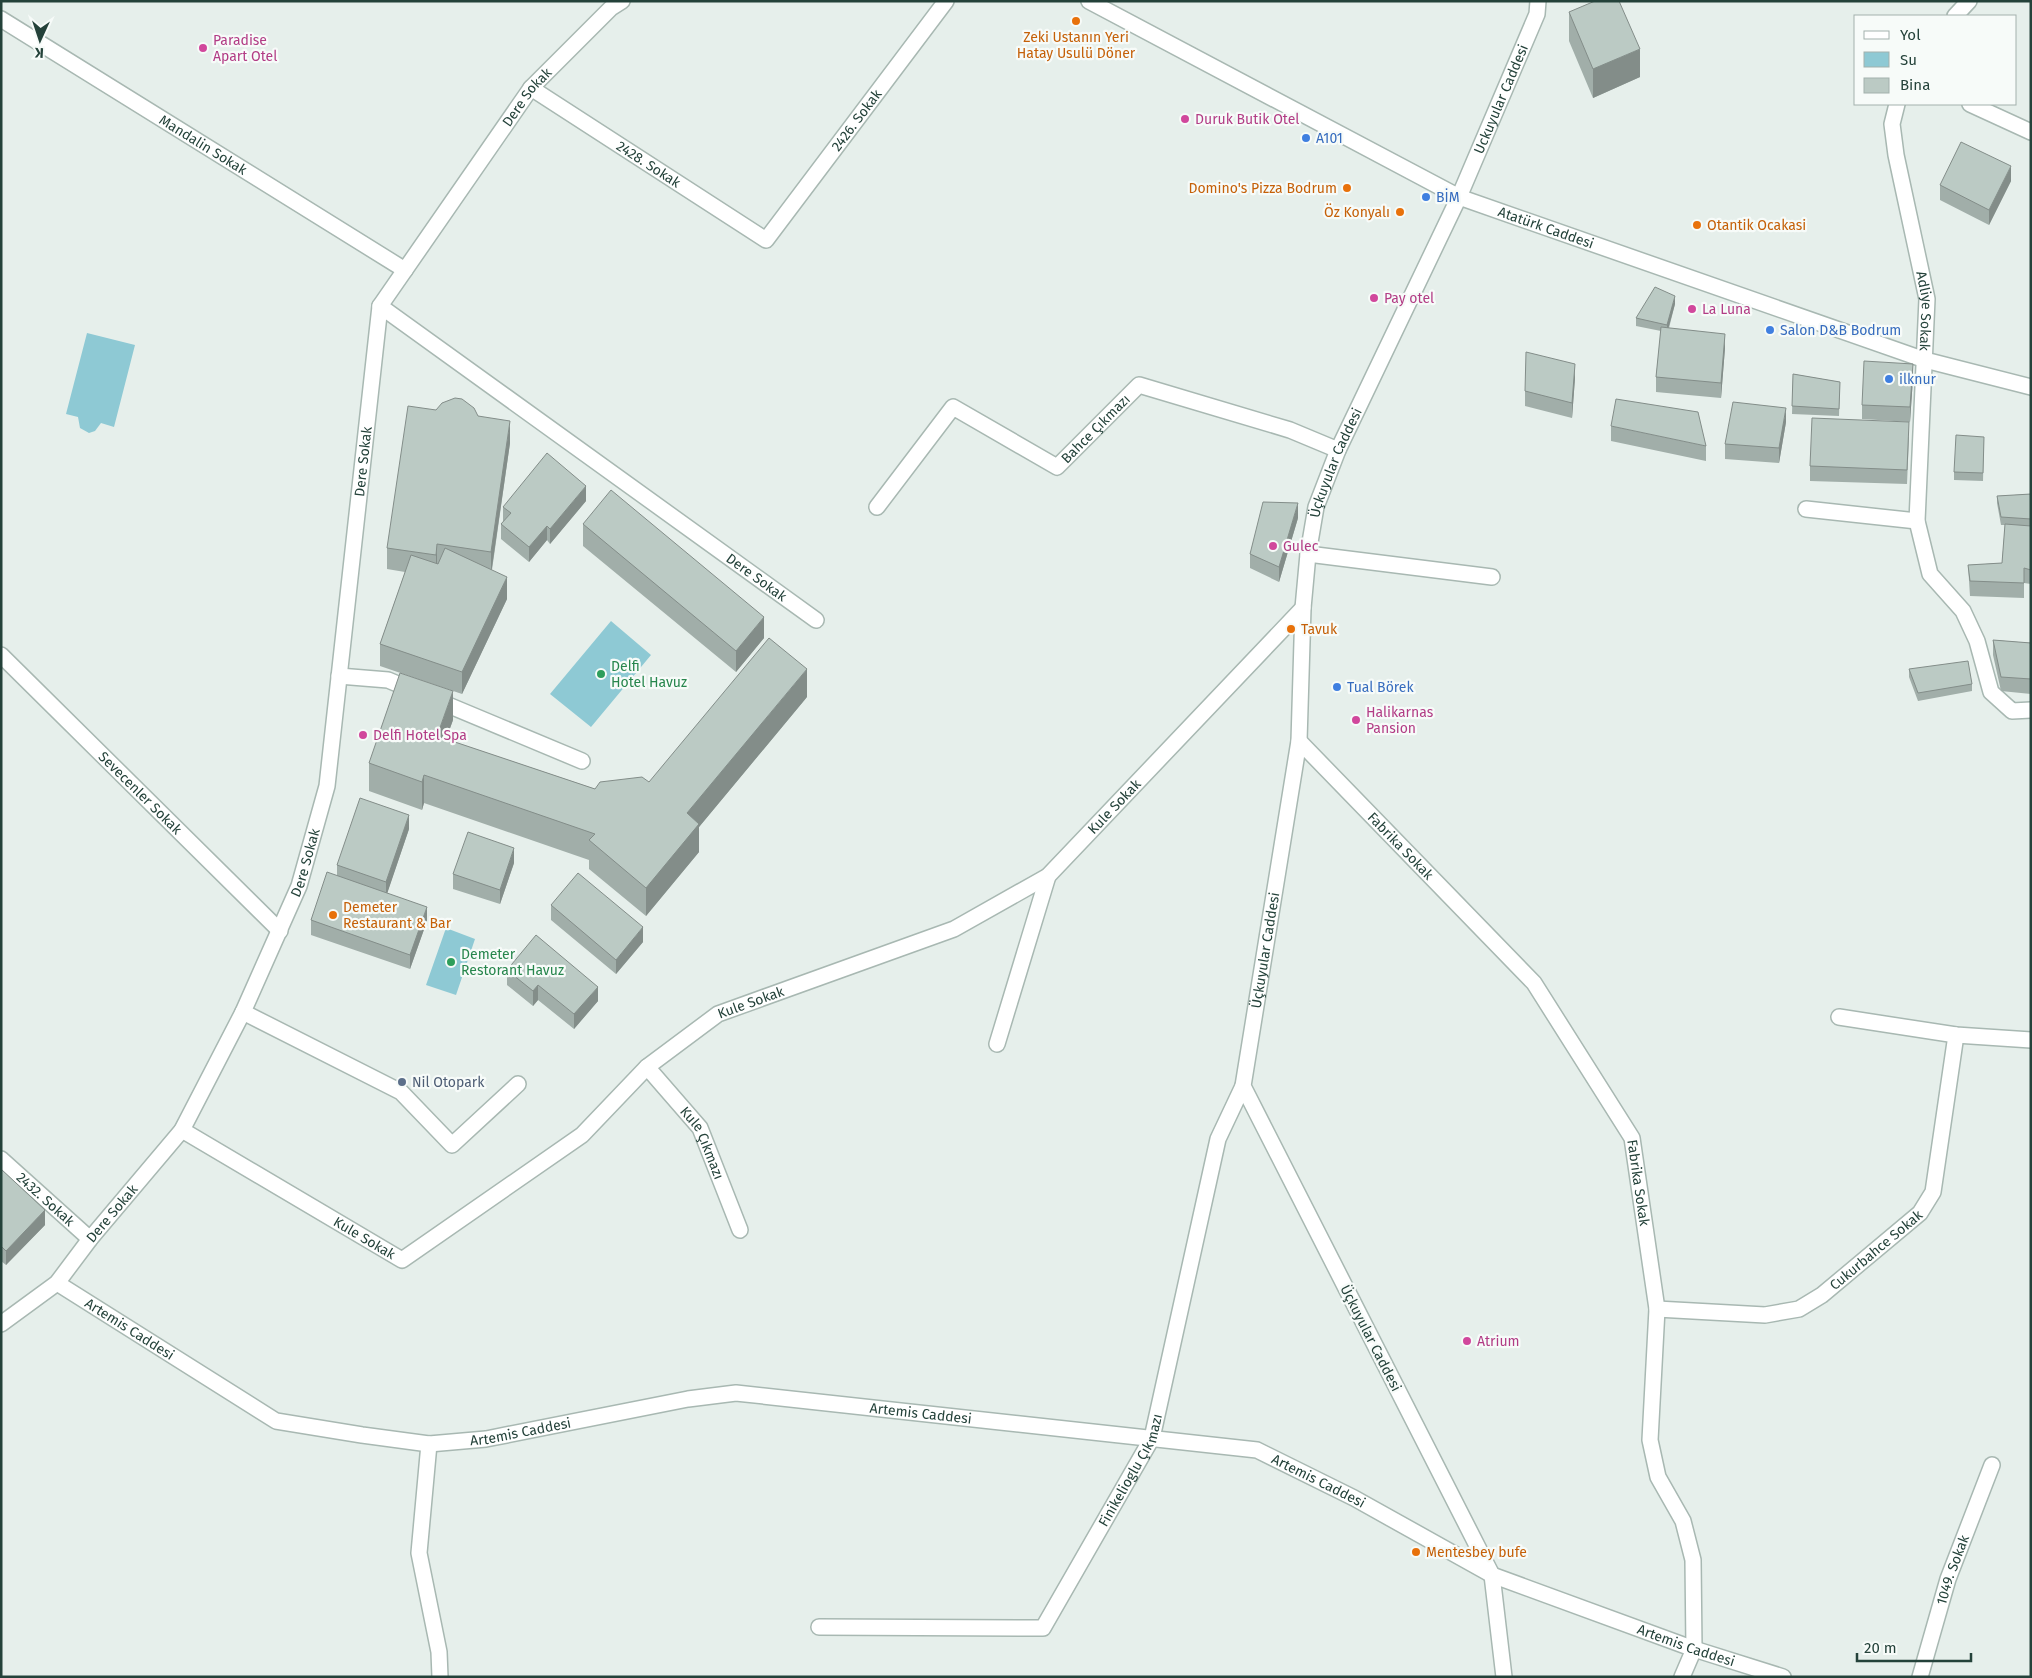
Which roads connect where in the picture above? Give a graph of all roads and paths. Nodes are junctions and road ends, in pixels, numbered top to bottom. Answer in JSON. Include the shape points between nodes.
{"nodes":[{"id":1,"x":622,"y":1,"type":"edge"},
{"id":2,"x":946,"y":1,"type":"edge"},
{"id":3,"x":1089,"y":1,"type":"edge"},
{"id":4,"x":1538,"y":1,"type":"edge"},
{"id":5,"x":1969,"y":1,"type":"edge"},
{"id":6,"x":1955,"y":15,"type":"edge"},
{"id":7,"x":1,"y":18,"type":"edge"},
{"id":8,"x":531,"y":88,"type":"junction"},
{"id":9,"x":1896,"y":105,"type":"edge"},
{"id":10,"x":1972,"y":105,"type":"edge"},
{"id":11,"x":2031,"y":132,"type":"edge"},
{"id":12,"x":1459,"y":197,"type":"junction"},
{"id":13,"x":766,"y":240,"type":"joint"},
{"id":14,"x":405,"y":270,"type":"junction"},
{"id":15,"x":380,"y":306,"type":"junction"},
{"id":16,"x":1925,"y":360,"type":"junction"},
{"id":17,"x":2031,"y":387,"type":"edge"},
{"id":18,"x":1338,"y":450,"type":"junction"},
{"id":19,"x":877,"y":507,"type":"dead end"},
{"id":20,"x":1806,"y":509,"type":"dead end"},
{"id":21,"x":1917,"y":521,"type":"junction"},
{"id":22,"x":1308,"y":554,"type":"junction"},
{"id":23,"x":1492,"y":577,"type":"dead end"},
{"id":24,"x":1303,"y":608,"type":"junction"},
{"id":25,"x":816,"y":620,"type":"dead end"},
{"id":26,"x":1,"y":655,"type":"edge"},
{"id":27,"x":339,"y":676,"type":"junction"},
{"id":28,"x":2031,"y":710,"type":"edge"},
{"id":29,"x":1299,"y":741,"type":"junction"},
{"id":30,"x":582,"y":761,"type":"dead end"},
{"id":31,"x":1048,"y":876,"type":"junction"},
{"id":32,"x":280,"y":931,"type":"junction"},
{"id":33,"x":243,"y":1012,"type":"junction"},
{"id":34,"x":1840,"y":1017,"type":"dead end"},
{"id":35,"x":1956,"y":1035,"type":"junction"},
{"id":36,"x":2031,"y":1040,"type":"edge"},
{"id":37,"x":997,"y":1044,"type":"dead end"},
{"id":38,"x":647,"y":1067,"type":"junction"},
{"id":39,"x":518,"y":1084,"type":"dead end"},
{"id":40,"x":1243,"y":1086,"type":"junction"},
{"id":41,"x":182,"y":1130,"type":"junction"},
{"id":42,"x":1,"y":1159,"type":"edge"},
{"id":43,"x":740,"y":1230,"type":"dead end"},
{"id":44,"x":90,"y":1239,"type":"junction"},
{"id":45,"x":57,"y":1282,"type":"junction"},
{"id":46,"x":1657,"y":1309,"type":"junction"},
{"id":47,"x":1,"y":1324,"type":"edge"},
{"id":48,"x":1152,"y":1438,"type":"junction"},
{"id":49,"x":429,"y":1444,"type":"junction"},
{"id":50,"x":1992,"y":1465,"type":"dead end"},
{"id":51,"x":1492,"y":1575,"type":"junction"},
{"id":52,"x":820,"y":1627,"type":"dead end"},
{"id":53,"x":1694,"y":1649,"type":"junction"},
{"id":54,"x":440,"y":1677,"type":"edge"},
{"id":55,"x":1504,"y":1677,"type":"edge"},
{"id":56,"x":1682,"y":1677,"type":"edge"},
{"id":57,"x":1783,"y":1677,"type":"edge"},
{"id":58,"x":1920,"y":1677,"type":"edge"}],
"edges":[{"from":1,"to":8,"type":"street","name":"Dere Sokak"},
{"from":2,"to":13,"type":"street","name":"2426. Sokak"},
{"from":3,"to":12,"type":"street","name":"Atatürk Caddesi"},
{"from":4,"to":12,"type":"street","name":"Uckuyular Caddesi","via":[[1537,14]]},
{"from":5,"to":6,"type":"street"},
{"from":7,"to":14,"type":"street","name":"Mandalin Sokak"},
{"from":8,"to":13,"type":"street","name":"2428. Sokak"},
{"from":8,"to":14,"type":"street","name":"Dere Sokak"},
{"from":9,"to":16,"type":"street","name":"Adliye Sokak","via":[[1892,124],[1896,155],[1927,299]]},
{"from":10,"to":11,"type":"street"},
{"from":12,"to":16,"type":"street","name":"Atatürk Caddesi"},
{"from":12,"to":18,"type":"street","name":"Üçkuyular Caddesi"},
{"from":14,"to":15,"type":"street","name":"Dere Sokak"},
{"from":15,"to":25,"type":"street","name":"Dere Sokak"},
{"from":15,"to":27,"type":"street","name":"Dere Sokak"},
{"from":16,"to":17,"type":"street","name":"Atatürk Caddesi"},
{"from":16,"to":21,"type":"street","name":"Adliye Sokak"},
{"from":18,"to":19,"type":"street","name":"Bahce Çıkmazı","via":[[1290,430],[1139,385],[1057,467],[953,407]]},
{"from":18,"to":22,"type":"street","name":"Üçkuyular Caddesi","via":[[1316,507]]},
{"from":20,"to":21,"type":"street"},
{"from":21,"to":28,"type":"street","name":"Adliye Sokak","via":[[1930,574],[1963,611],[1977,641],[1992,692],[2012,712]]},
{"from":22,"to":23,"type":"street"},
{"from":22,"to":24,"type":"street","name":"Üçkuyular Caddesi"},
{"from":24,"to":29,"type":"street","name":"Üçkuyular Caddesi"},
{"from":24,"to":31,"type":"street","name":"Kule Sokak"},
{"from":26,"to":32,"type":"street","name":"Sevecenler Sokak"},
{"from":27,"to":30,"type":"street","via":[[388,680]]},
{"from":27,"to":32,"type":"street","name":"Dere Sokak","via":[[327,786],[299,886]]},
{"from":29,"to":40,"type":"street","name":"Üçkuyular Caddesi"},
{"from":29,"to":46,"type":"street","name":"Fabrika Sokak","via":[[1534,983],[1632,1138]]},
{"from":31,"to":37,"type":"street"},
{"from":31,"to":38,"type":"street","name":"Kule Sokak","via":[[954,930],[718,1014]]},
{"from":32,"to":33,"type":"street","name":"Dere Sokak"},
{"from":33,"to":39,"type":"street","via":[[401,1092],[452,1145]]},
{"from":33,"to":41,"type":"street","name":"Dere Sokak"},
{"from":34,"to":35,"type":"street"},
{"from":35,"to":36,"type":"street"},
{"from":35,"to":46,"type":"street","name":"Cukurbahce Sokak","via":[[1933,1192],[1920,1213],[1822,1295],[1799,1309],[1766,1315]]},
{"from":38,"to":41,"type":"street","name":"Kule Sokak","via":[[582,1135],[402,1260]]},
{"from":38,"to":43,"type":"street","name":"Kule Çıkmazı","via":[[700,1128]]},
{"from":40,"to":48,"type":"street","name":"Finikelioglu Çıkmazı","via":[[1218,1139]]},
{"from":40,"to":51,"type":"street","name":"Üçkuyular Caddesi"},
{"from":41,"to":44,"type":"street","name":"Dere Sokak"},
{"from":42,"to":44,"type":"street","name":"2432. Sokak"},
{"from":44,"to":45,"type":"street","name":"Dere Sokak"},
{"from":45,"to":47,"type":"street","name":"Dere Sokak"},
{"from":45,"to":49,"type":"street","name":"Artemis Caddesi","via":[[276,1421]]},
{"from":46,"to":53,"type":"street","name":"Fabrika Sokak","via":[[1650,1440],[1658,1476],[1683,1521],[1693,1560]]},
{"from":48,"to":49,"type":"street","name":"Artemis Caddesi","via":[[736,1393],[688,1399],[486,1439]]},
{"from":48,"to":51,"type":"street","name":"Artemis Caddesi","via":[[1257,1450],[1354,1498]]},
{"from":48,"to":52,"type":"street","name":"Finikelioglu Çıkmazı","via":[[1043,1628]]},
{"from":49,"to":54,"type":"street","via":[[419,1553],[439,1652]]},
{"from":50,"to":58,"type":"street","name":"1049. Sokak","via":[[1948,1579]]},
{"from":51,"to":53,"type":"street","name":"Artemis Caddesi"},
{"from":51,"to":55,"type":"street","name":"Üçkuyular Caddesi"},
{"from":53,"to":56,"type":"street"},
{"from":53,"to":57,"type":"street","name":"Artemis Caddesi"}]}
